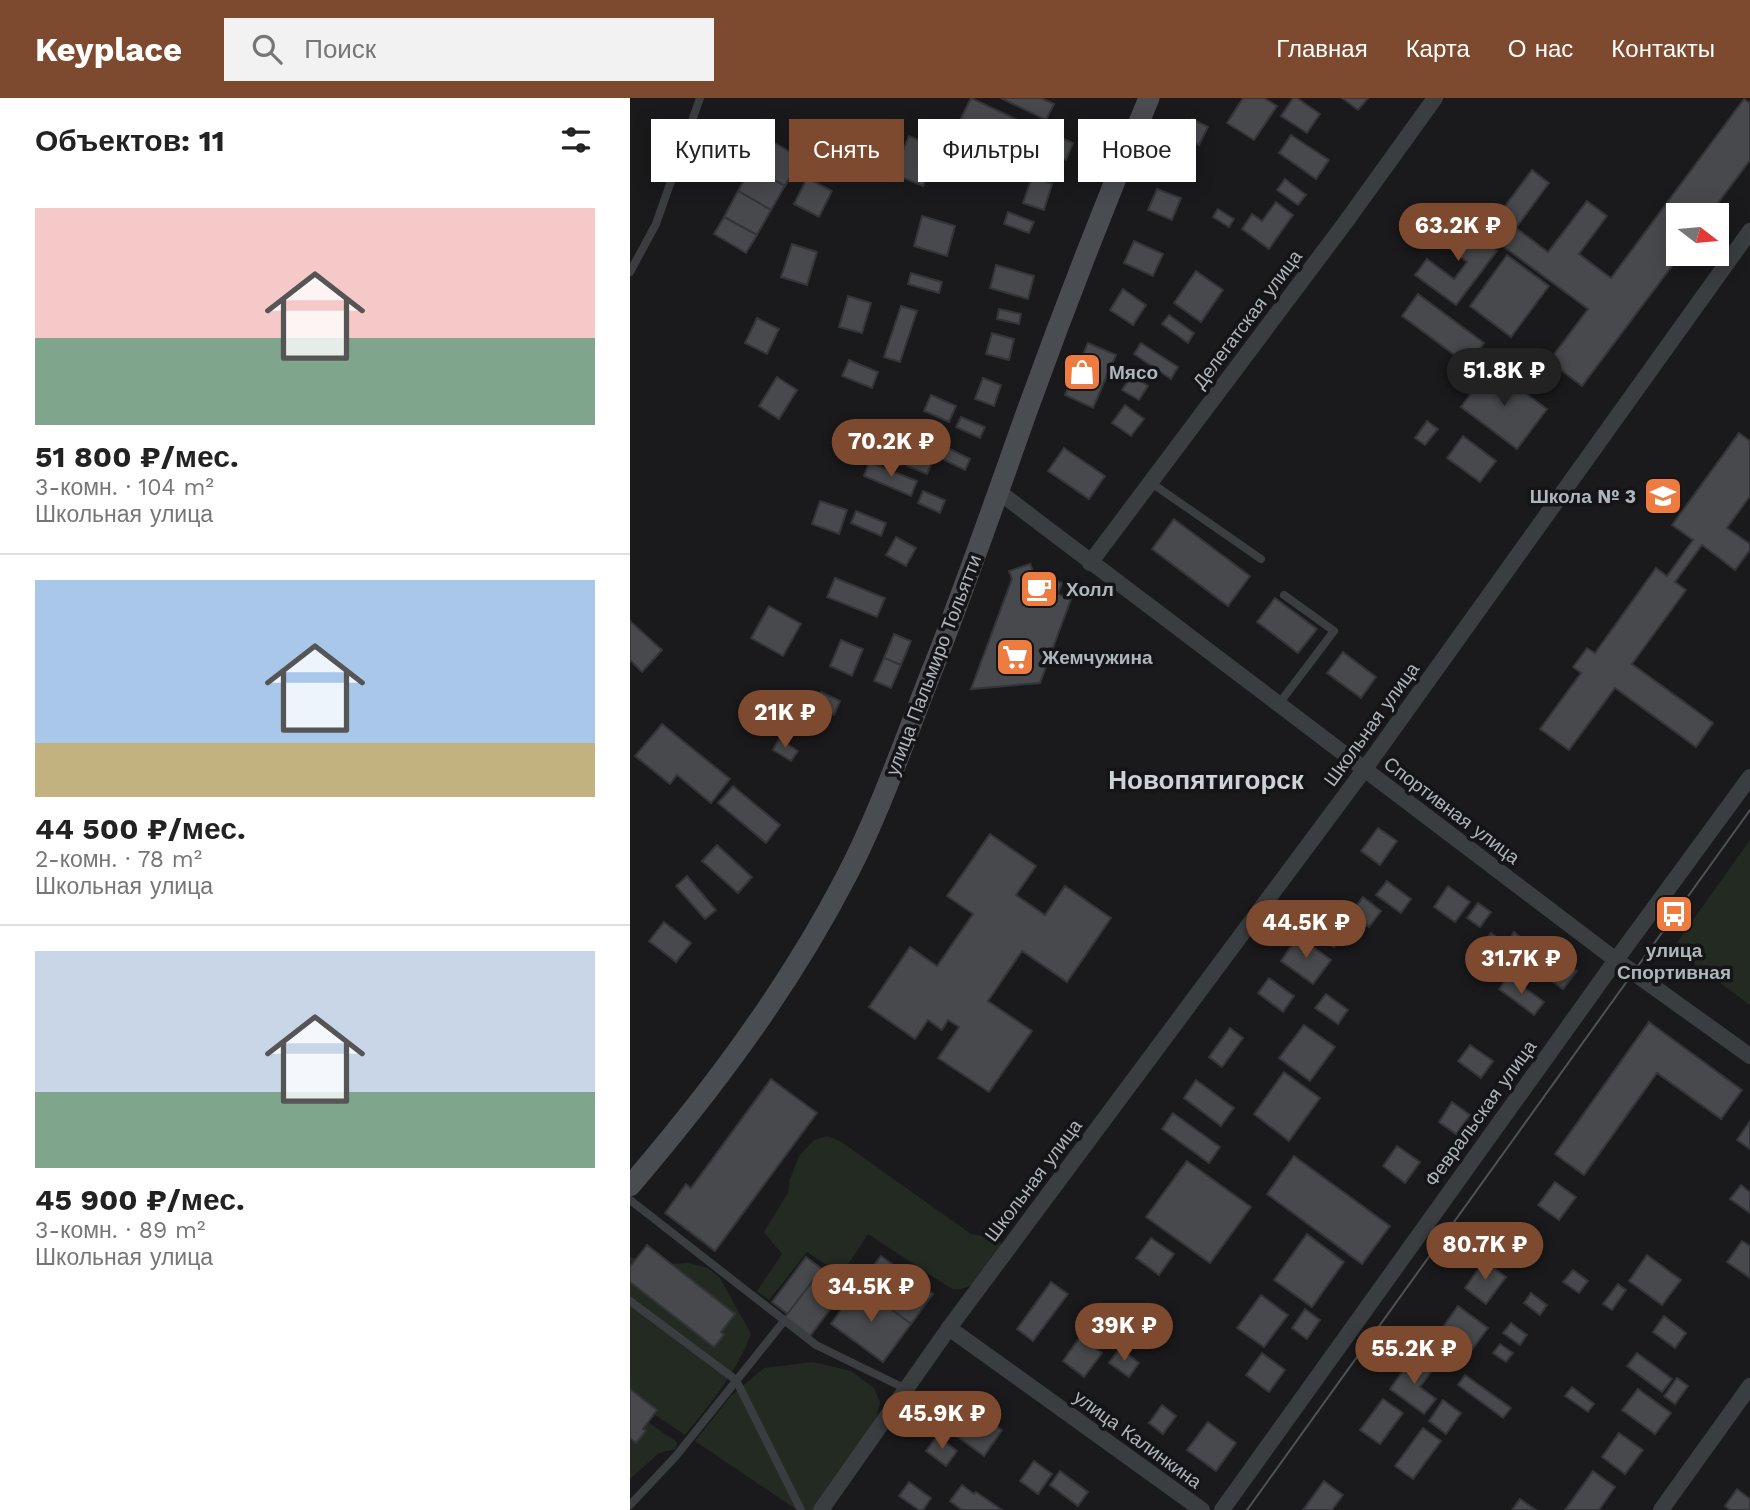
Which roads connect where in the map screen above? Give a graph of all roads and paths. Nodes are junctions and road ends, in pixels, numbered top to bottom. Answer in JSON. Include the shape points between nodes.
{"nodes":[{"id":1,"x":700,"y":98,"type":"edge"},
{"id":2,"x":1149,"y":98,"type":"edge"},
{"id":3,"x":1435,"y":98,"type":"edge"},
{"id":4,"x":1750,"y":230,"type":"edge"},
{"id":5,"x":630,"y":272,"type":"edge"},
{"id":6,"x":1150,"y":482,"type":"junction"},
{"id":7,"x":999,"y":492,"type":"junction"},
{"id":8,"x":1261,"y":559,"type":"dead end"},
{"id":9,"x":1090,"y":563,"type":"junction"},
{"id":10,"x":1284,"y":594,"type":"dead end"},
{"id":11,"x":1278,"y":705,"type":"junction"},
{"id":12,"x":1364,"y":770,"type":"junction"},
{"id":13,"x":1750,"y":777,"type":"edge"},
{"id":14,"x":1616,"y":960,"type":"junction"},
{"id":15,"x":1750,"y":1056,"type":"edge"},
{"id":16,"x":630,"y":1186,"type":"edge"},
{"id":17,"x":630,"y":1200,"type":"edge"},
{"id":18,"x":630,"y":1301,"type":"edge"},
{"id":19,"x":784,"y":1321,"type":"junction"},
{"id":20,"x":948,"y":1328,"type":"junction"},
{"id":21,"x":736,"y":1380,"type":"junction"},
{"id":22,"x":1750,"y":1386,"type":"edge"},
{"id":23,"x":906,"y":1390,"type":"junction"},
{"id":24,"x":630,"y":1505,"type":"edge"},
{"id":25,"x":801,"y":1510,"type":"edge"},
{"id":26,"x":821,"y":1510,"type":"edge"},
{"id":27,"x":1202,"y":1510,"type":"edge"},
{"id":28,"x":1222,"y":1510,"type":"edge"},
{"id":29,"x":1661,"y":1510,"type":"edge"}],
"edges":[{"from":1,"to":5,"type":"lane","via":[[656,224]]},
{"from":2,"to":7,"type":"street","name":"улица Пальмиро Тольятти"},
{"from":3,"to":6,"type":"street","name":"Делегатская улица"},
{"from":4,"to":12,"type":"street","name":"Школьная улица"},
{"from":6,"to":8,"type":"lane"},
{"from":6,"to":9,"type":"street","name":"Делегатская улица"},
{"from":7,"to":9,"type":"street","name":"Спортивная улица"},
{"from":7,"to":16,"type":"street","name":"улица Пальмиро Тольятти","via":[[923,694],[848,874],[779,993]]},
{"from":9,"to":11,"type":"street","name":"Спортивная улица"},
{"from":10,"to":11,"type":"lane","via":[[1334,631]]},
{"from":11,"to":12,"type":"street","name":"Спортивная улица"},
{"from":12,"to":14,"type":"street","name":"Спортивная улица"},
{"from":12,"to":20,"type":"street","name":"Школьная улица"},
{"from":13,"to":14,"type":"street","name":"Февральская улица"},
{"from":14,"to":15,"type":"street","name":"Спортивная улица"},
{"from":14,"to":28,"type":"street","name":"Февральская улица"},
{"from":17,"to":19,"type":"lane"},
{"from":18,"to":21,"type":"lane"},
{"from":19,"to":21,"type":"lane"},
{"from":19,"to":23,"type":"lane","via":[[816,1345]]},
{"from":20,"to":23,"type":"street","name":"Школьная улица"},
{"from":20,"to":27,"type":"street","name":"улица Калинкина"},
{"from":21,"to":24,"type":"lane"},
{"from":21,"to":25,"type":"lane"},
{"from":22,"to":29,"type":"street"},
{"from":23,"to":26,"type":"street","name":"Школьная улица"}]}
